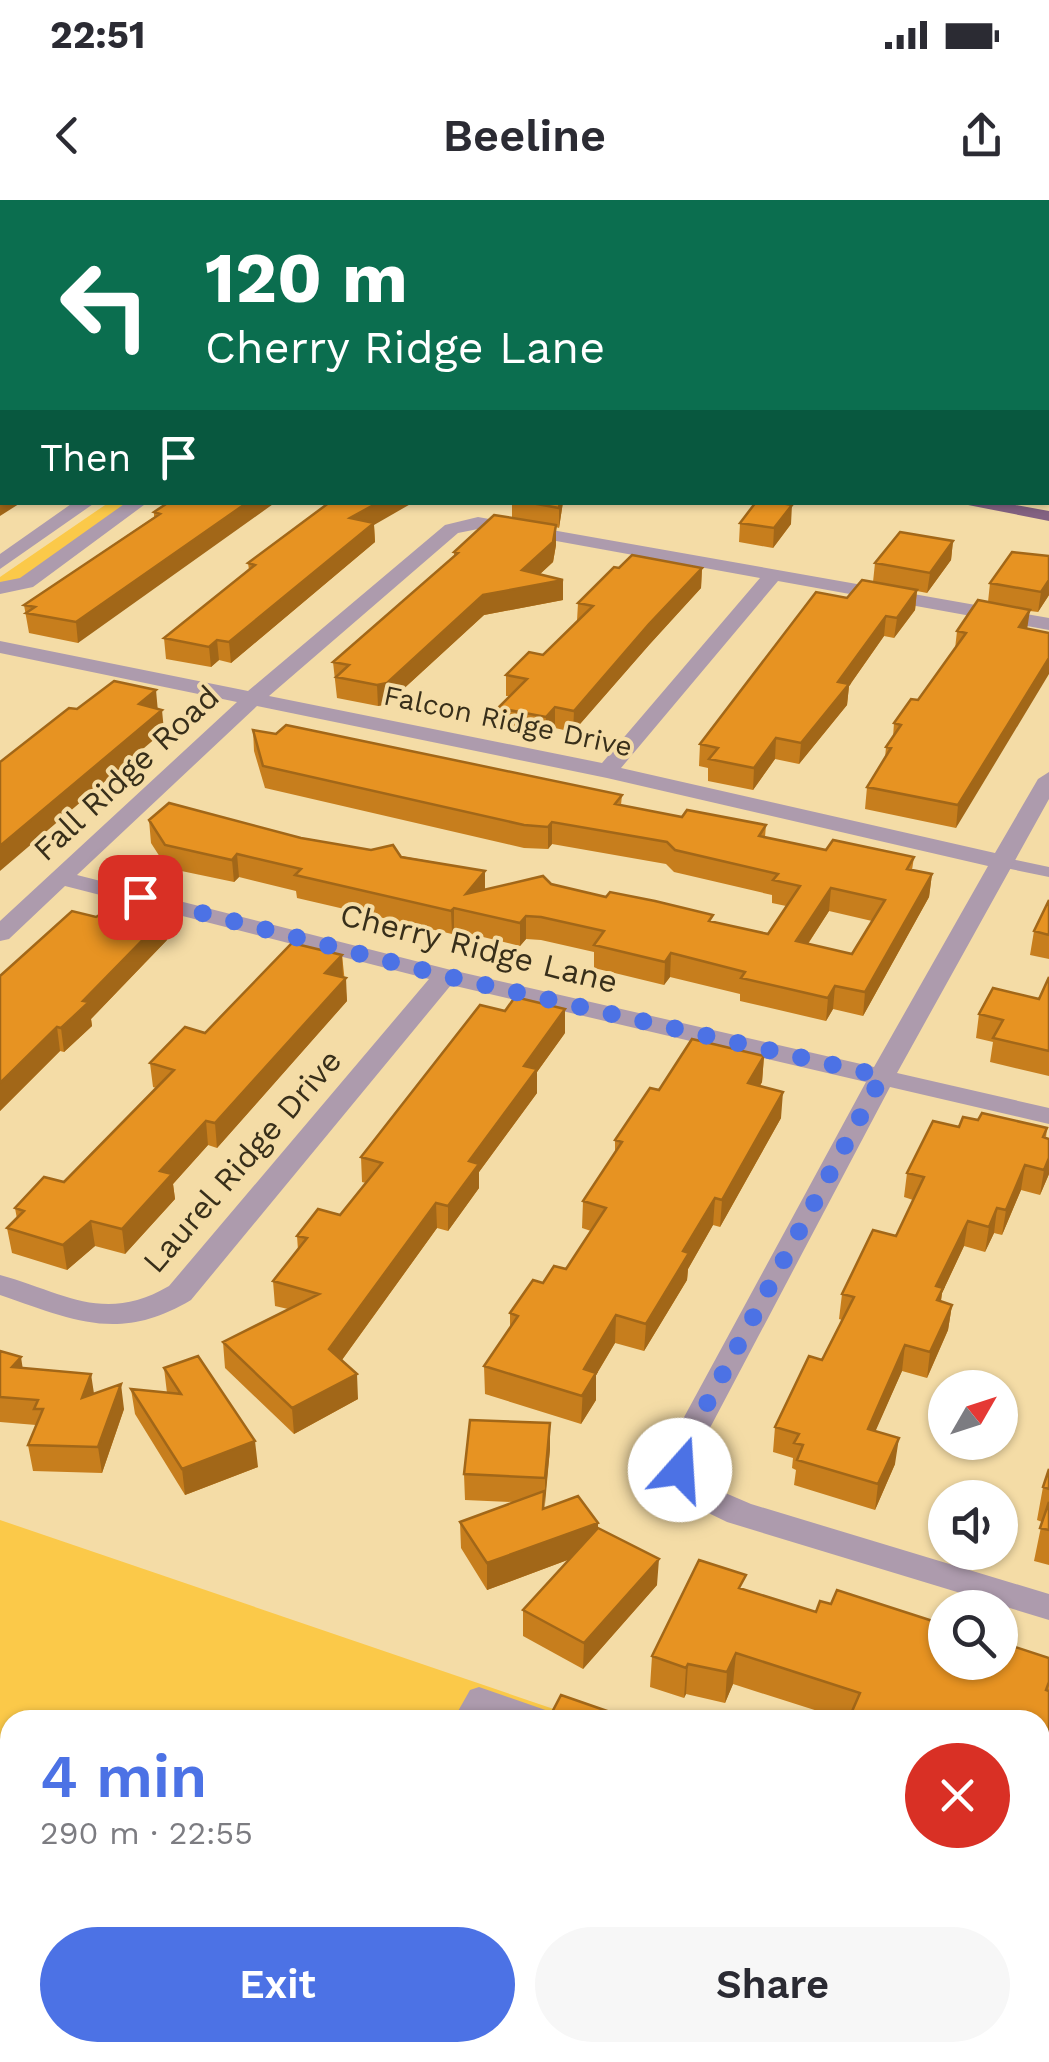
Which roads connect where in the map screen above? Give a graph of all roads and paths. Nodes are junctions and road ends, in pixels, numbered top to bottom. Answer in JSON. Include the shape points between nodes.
{"nodes":[{"id":1,"x":83,"y":505,"type":"edge"},
{"id":2,"x":135,"y":505,"type":"edge"},
{"id":3,"x":981,"y":505,"type":"edge"},
{"id":4,"x":1049,"y":516,"type":"edge"},
{"id":5,"x":0,"y":563,"type":"edge"},
{"id":6,"x":774,"y":573,"type":"junction"},
{"id":7,"x":0,"y":588,"type":"edge"},
{"id":8,"x":1049,"y":624,"type":"edge"},
{"id":9,"x":0,"y":647,"type":"edge"},
{"id":10,"x":252,"y":700,"type":"junction"},
{"id":11,"x":607,"y":771,"type":"junction"},
{"id":12,"x":1049,"y":780,"type":"edge"},
{"id":13,"x":1002,"y":862,"type":"junction"},
{"id":14,"x":1049,"y":872,"type":"edge"},
{"id":15,"x":63,"y":878,"type":"junction"},
{"id":16,"x":0,"y":934,"type":"edge"},
{"id":17,"x":446,"y":976,"type":"junction"},
{"id":18,"x":882,"y":1076,"type":"junction"},
{"id":19,"x":1049,"y":1116,"type":"edge"},
{"id":20,"x":0,"y":1285,"type":"edge"},
{"id":21,"x":1049,"y":1607,"type":"edge"},
{"id":22,"x":472,"y":1710,"type":"edge"},
{"id":23,"x":516,"y":1710,"type":"edge"}],
"edges":[{"from":1,"to":5,"type":"street"},
{"from":2,"to":7,"type":"street","via":[[26,583]]},
{"from":3,"to":4,"type":"main road"},
{"from":6,"to":8,"type":"street","name":"Fall Ridge Road"},
{"from":6,"to":10,"type":"street","name":"Fall Ridge Road","via":[[506,526],[452,528]]},
{"from":6,"to":11,"type":"street"},
{"from":9,"to":10,"type":"street","name":"Falcon Ridge Drive"},
{"from":10,"to":11,"type":"street","name":"Falcon Ridge Drive"},
{"from":10,"to":15,"type":"street","name":"Fall Ridge Road"},
{"from":11,"to":13,"type":"street","name":"Falcon Ridge Drive"},
{"from":12,"to":13,"type":"street"},
{"from":13,"to":14,"type":"lane"},
{"from":13,"to":18,"type":"street"},
{"from":15,"to":16,"type":"street","name":"Fall Ridge Road"},
{"from":15,"to":17,"type":"street","name":"Cherry Ridge Lane"},
{"from":17,"to":18,"type":"street","name":"Cherry Ridge Lane"},
{"from":17,"to":20,"type":"street","name":"Laurel Ridge Drive","via":[[180,1293],[156,1310],[125,1320]]},
{"from":18,"to":19,"type":"street","name":"Cherry Ridge Lane"},
{"from":18,"to":21,"type":"street","via":[[686,1443],[680,1470],[704,1497],[739,1513]]},
{"from":22,"to":23,"type":"lane","via":[[479,1697]]}]}
